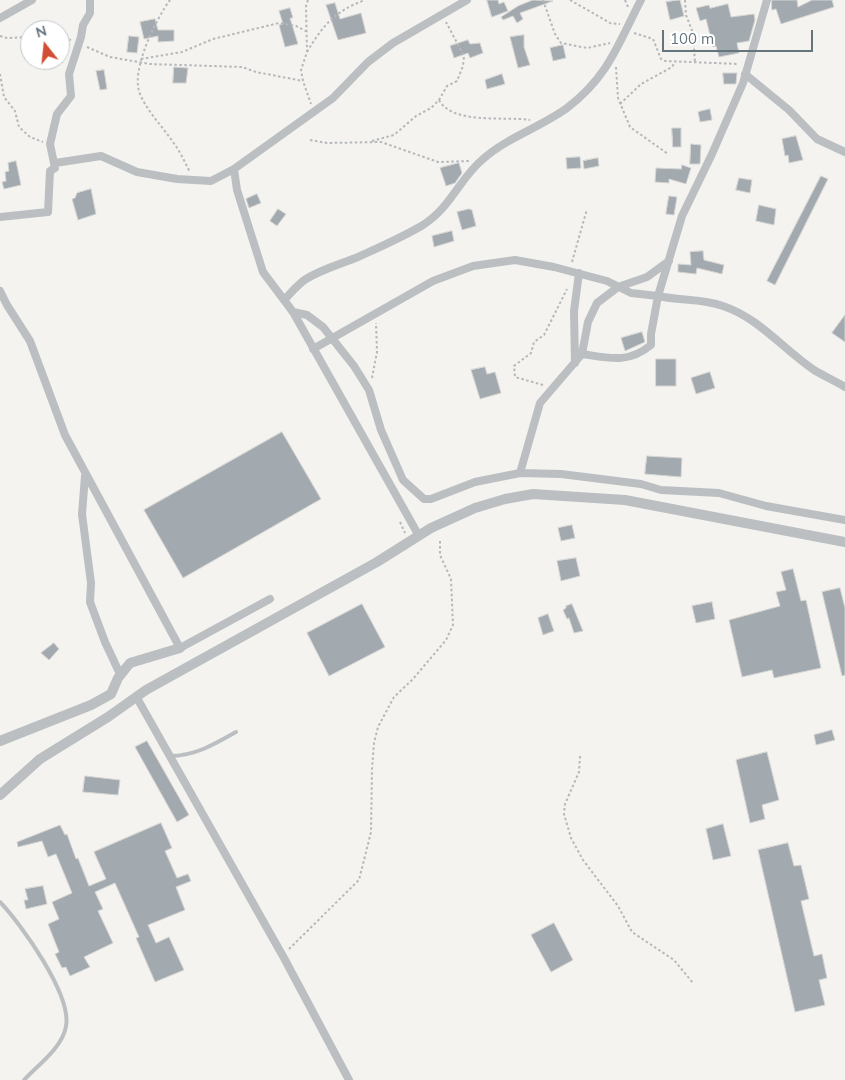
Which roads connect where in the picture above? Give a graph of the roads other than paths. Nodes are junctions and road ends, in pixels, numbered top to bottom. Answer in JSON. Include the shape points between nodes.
{"nodes":[{"id":1,"x":32,"y":0,"type":"edge"},
{"id":2,"x":90,"y":0,"type":"edge"},
{"id":3,"x":467,"y":0,"type":"edge"},
{"id":4,"x":641,"y":0,"type":"edge"},
{"id":5,"x":767,"y":0,"type":"edge"},
{"id":6,"x":0,"y":18,"type":"edge"},
{"id":7,"x":745,"y":74,"type":"junction"},
{"id":8,"x":845,"y":152,"type":"edge"},
{"id":9,"x":55,"y":163,"type":"junction"},
{"id":10,"x":234,"y":169,"type":"junction"},
{"id":11,"x":0,"y":217,"type":"edge"},
{"id":12,"x":669,"y":261,"type":"junction"},
{"id":13,"x":575,"y":272,"type":"junction"},
{"id":14,"x":618,"y":287,"type":"junction"},
{"id":15,"x":0,"y":291,"type":"edge"},
{"id":16,"x":658,"y":296,"type":"junction"},
{"id":17,"x":284,"y":300,"type":"junction"},
{"id":18,"x":293,"y":312,"type":"junction"},
{"id":19,"x":331,"y":337,"type":"junction"},
{"id":20,"x":313,"y":349,"type":"junction"},
{"id":21,"x":582,"y":354,"type":"junction"},
{"id":22,"x":575,"y":363,"type":"junction"},
{"id":23,"x":845,"y":386,"type":"edge"},
{"id":24,"x":85,"y":474,"type":"junction"},
{"id":25,"x":520,"y":474,"type":"junction"},
{"id":26,"x":845,"y":520,"type":"edge"},
{"id":27,"x":418,"y":536,"type":"junction"},
{"id":28,"x":845,"y":542,"type":"edge"},
{"id":29,"x":270,"y":599,"type":"dead end"},
{"id":30,"x":180,"y":648,"type":"junction"},
{"id":31,"x":120,"y":674,"type":"junction"},
{"id":32,"x":137,"y":698,"type":"junction"},
{"id":33,"x":236,"y":732,"type":"dead end"},
{"id":34,"x":0,"y":741,"type":"edge"},
{"id":35,"x":170,"y":756,"type":"junction"},
{"id":36,"x":0,"y":795,"type":"edge"},
{"id":37,"x":0,"y":902,"type":"edge"},
{"id":38,"x":24,"y":1080,"type":"edge"},
{"id":39,"x":349,"y":1080,"type":"edge"}],
"edges":[{"from":1,"to":6,"type":"street"},
{"from":2,"to":9,"type":"street","via":[[90,13],[83,25],[69,74],[71,96],[57,114],[50,144]]},
{"from":3,"to":10,"type":"street","via":[[393,43],[368,62],[333,98]]},
{"from":4,"to":17,"type":"street","via":[[616,52],[594,84],[567,108],[482,160],[471,169],[440,212],[422,225],[358,257],[321,270],[304,280]]},
{"from":5,"to":7,"type":"street"},
{"from":7,"to":8,"type":"street","via":[[789,110],[817,139]]},
{"from":7,"to":12,"type":"street","via":[[682,216]]},
{"from":9,"to":10,"type":"street","via":[[101,156],[136,172],[211,182]]},
{"from":9,"to":11,"type":"street","via":[[55,168],[50,171],[48,212]]},
{"from":10,"to":17,"type":"street","via":[[237,190],[263,272]]},
{"from":12,"to":14,"type":"street","via":[[647,277]]},
{"from":12,"to":16,"type":"street"},
{"from":13,"to":14,"type":"street"},
{"from":13,"to":19,"type":"street","via":[[515,260],[473,266],[433,281]]},
{"from":13,"to":22,"type":"street"},
{"from":14,"to":16,"type":"street","via":[[631,294]]},
{"from":14,"to":21,"type":"street","via":[[597,303],[588,322]]},
{"from":15,"to":24,"type":"street","via":[[30,341],[65,435]]},
{"from":16,"to":21,"type":"street","via":[[651,345],[642,352],[619,360]]},
{"from":16,"to":23,"type":"street","via":[[676,300],[690,298],[723,306],[750,318],[815,370]]},
{"from":17,"to":18,"type":"street"},
{"from":18,"to":19,"type":"street","via":[[307,315]]},
{"from":18,"to":20,"type":"street"},
{"from":19,"to":20,"type":"street"},
{"from":19,"to":25,"type":"street","via":[[369,390],[402,480],[424,498],[431,499],[475,482]]},
{"from":20,"to":27,"type":"street"},
{"from":21,"to":22,"type":"street"},
{"from":22,"to":25,"type":"street","via":[[540,403]]},
{"from":24,"to":30,"type":"street"},
{"from":24,"to":31,"type":"street","via":[[82,514],[91,583],[90,602]]},
{"from":25,"to":26,"type":"street","via":[[561,474],[641,484],[661,490],[719,493],[766,506]]},
{"from":27,"to":28,"type":"street","via":[[475,508],[533,494],[625,500]]},
{"from":27,"to":32,"type":"street"},
{"from":29,"to":30,"type":"street"},
{"from":30,"to":31,"type":"street","via":[[130,662]]},
{"from":31,"to":34,"type":"street","via":[[111,694]]},
{"from":32,"to":35,"type":"street"},
{"from":32,"to":36,"type":"street","via":[[40,759]]},
{"from":33,"to":35,"type":"lane","via":[[204,749]]},
{"from":35,"to":39,"type":"street"},
{"from":37,"to":38,"type":"lane","via":[[14,916],[44,962],[66,1008],[66,1026],[61,1041]]}]}
